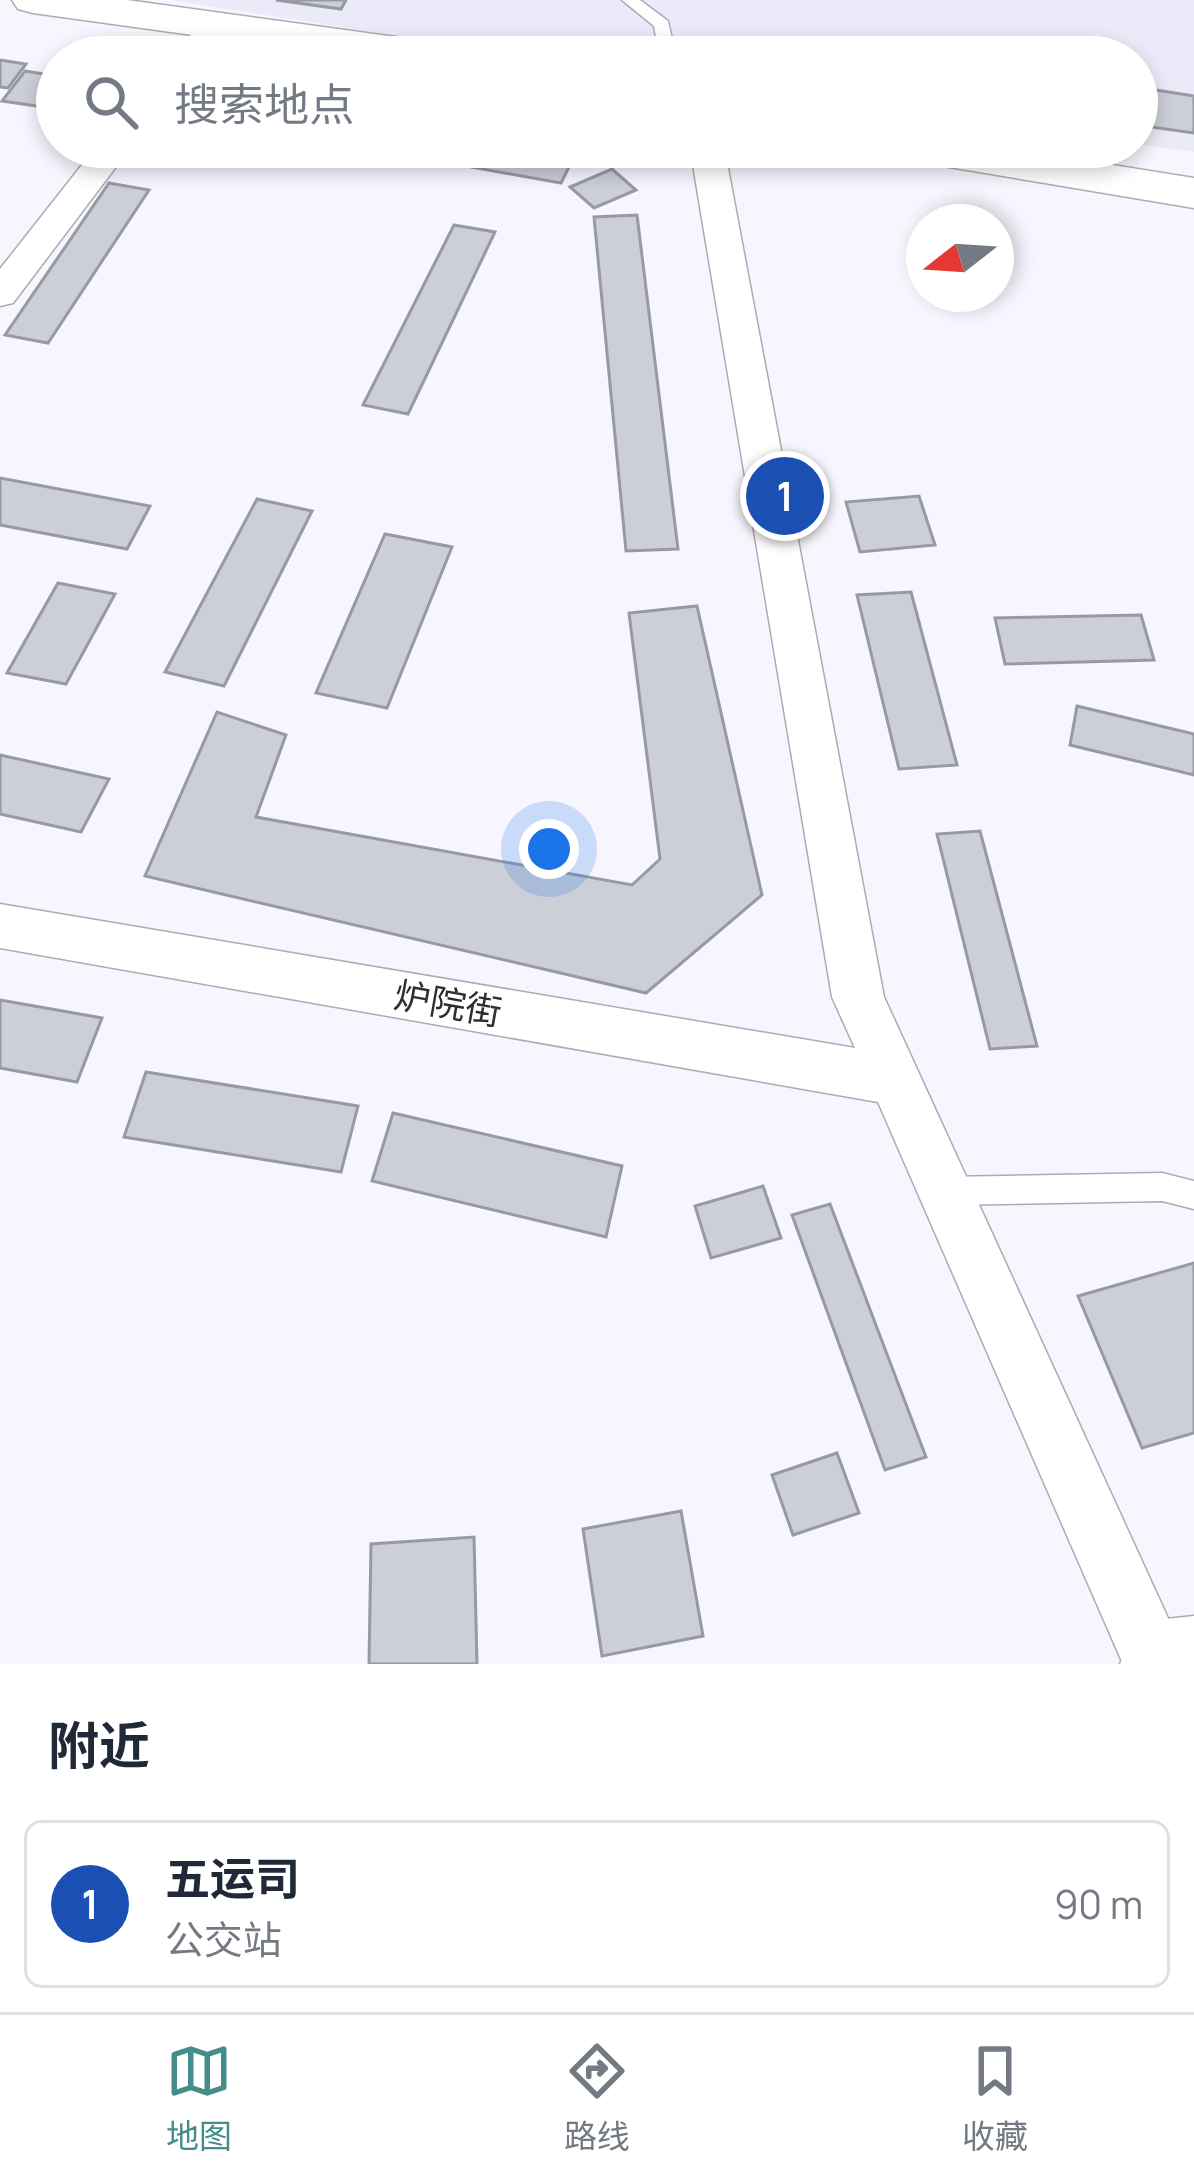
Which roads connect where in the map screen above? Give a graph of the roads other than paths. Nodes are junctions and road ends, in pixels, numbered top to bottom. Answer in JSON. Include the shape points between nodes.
{"nodes":[{"id":1,"x":33,"y":0,"type":"edge"},
{"id":2,"x":630,"y":0,"type":"edge"},
{"id":3,"x":98,"y":4,"type":"edge"},
{"id":4,"x":0,"y":18,"type":"edge"},
{"id":5,"x":143,"y":36,"type":"edge"},
{"id":6,"x":181,"y":36,"type":"edge"},
{"id":7,"x":664,"y":36,"type":"edge"},
{"id":8,"x":1158,"y":164,"type":"edge"},
{"id":9,"x":98,"y":168,"type":"edge"},
{"id":10,"x":711,"y":168,"type":"edge"},
{"id":11,"x":1039,"y":168,"type":"edge"},
{"id":12,"x":1194,"y":170,"type":"edge"},
{"id":13,"x":1194,"y":194,"type":"edge"},
{"id":14,"x":0,"y":294,"type":"edge"},
{"id":15,"x":0,"y":926,"type":"edge"},
{"id":16,"x":895,"y":1080,"type":"junction"},
{"id":17,"x":945,"y":1191,"type":"junction"},
{"id":18,"x":1194,"y":1195,"type":"edge"},
{"id":19,"x":1194,"y":1661,"type":"edge"},
{"id":20,"x":1160,"y":1664,"type":"edge"}],
"edges":[{"from":1,"to":3,"type":"main road"},
{"from":2,"to":7,"type":"lane","via":[[662,25]]},
{"from":3,"to":6,"type":"main road"},
{"from":4,"to":5,"type":"main road"},
{"from":8,"to":12,"type":"main road"},
{"from":9,"to":14,"type":"street"},
{"from":10,"to":16,"type":"street","via":[[858,997]]},
{"from":11,"to":13,"type":"main road"},
{"from":15,"to":16,"type":"street","name":"炉院街"},
{"from":16,"to":17,"type":"street"},
{"from":17,"to":18,"type":"lane","via":[[1162,1187]]},
{"from":17,"to":20,"type":"street"},
{"from":19,"to":20,"type":"main road"}]}
